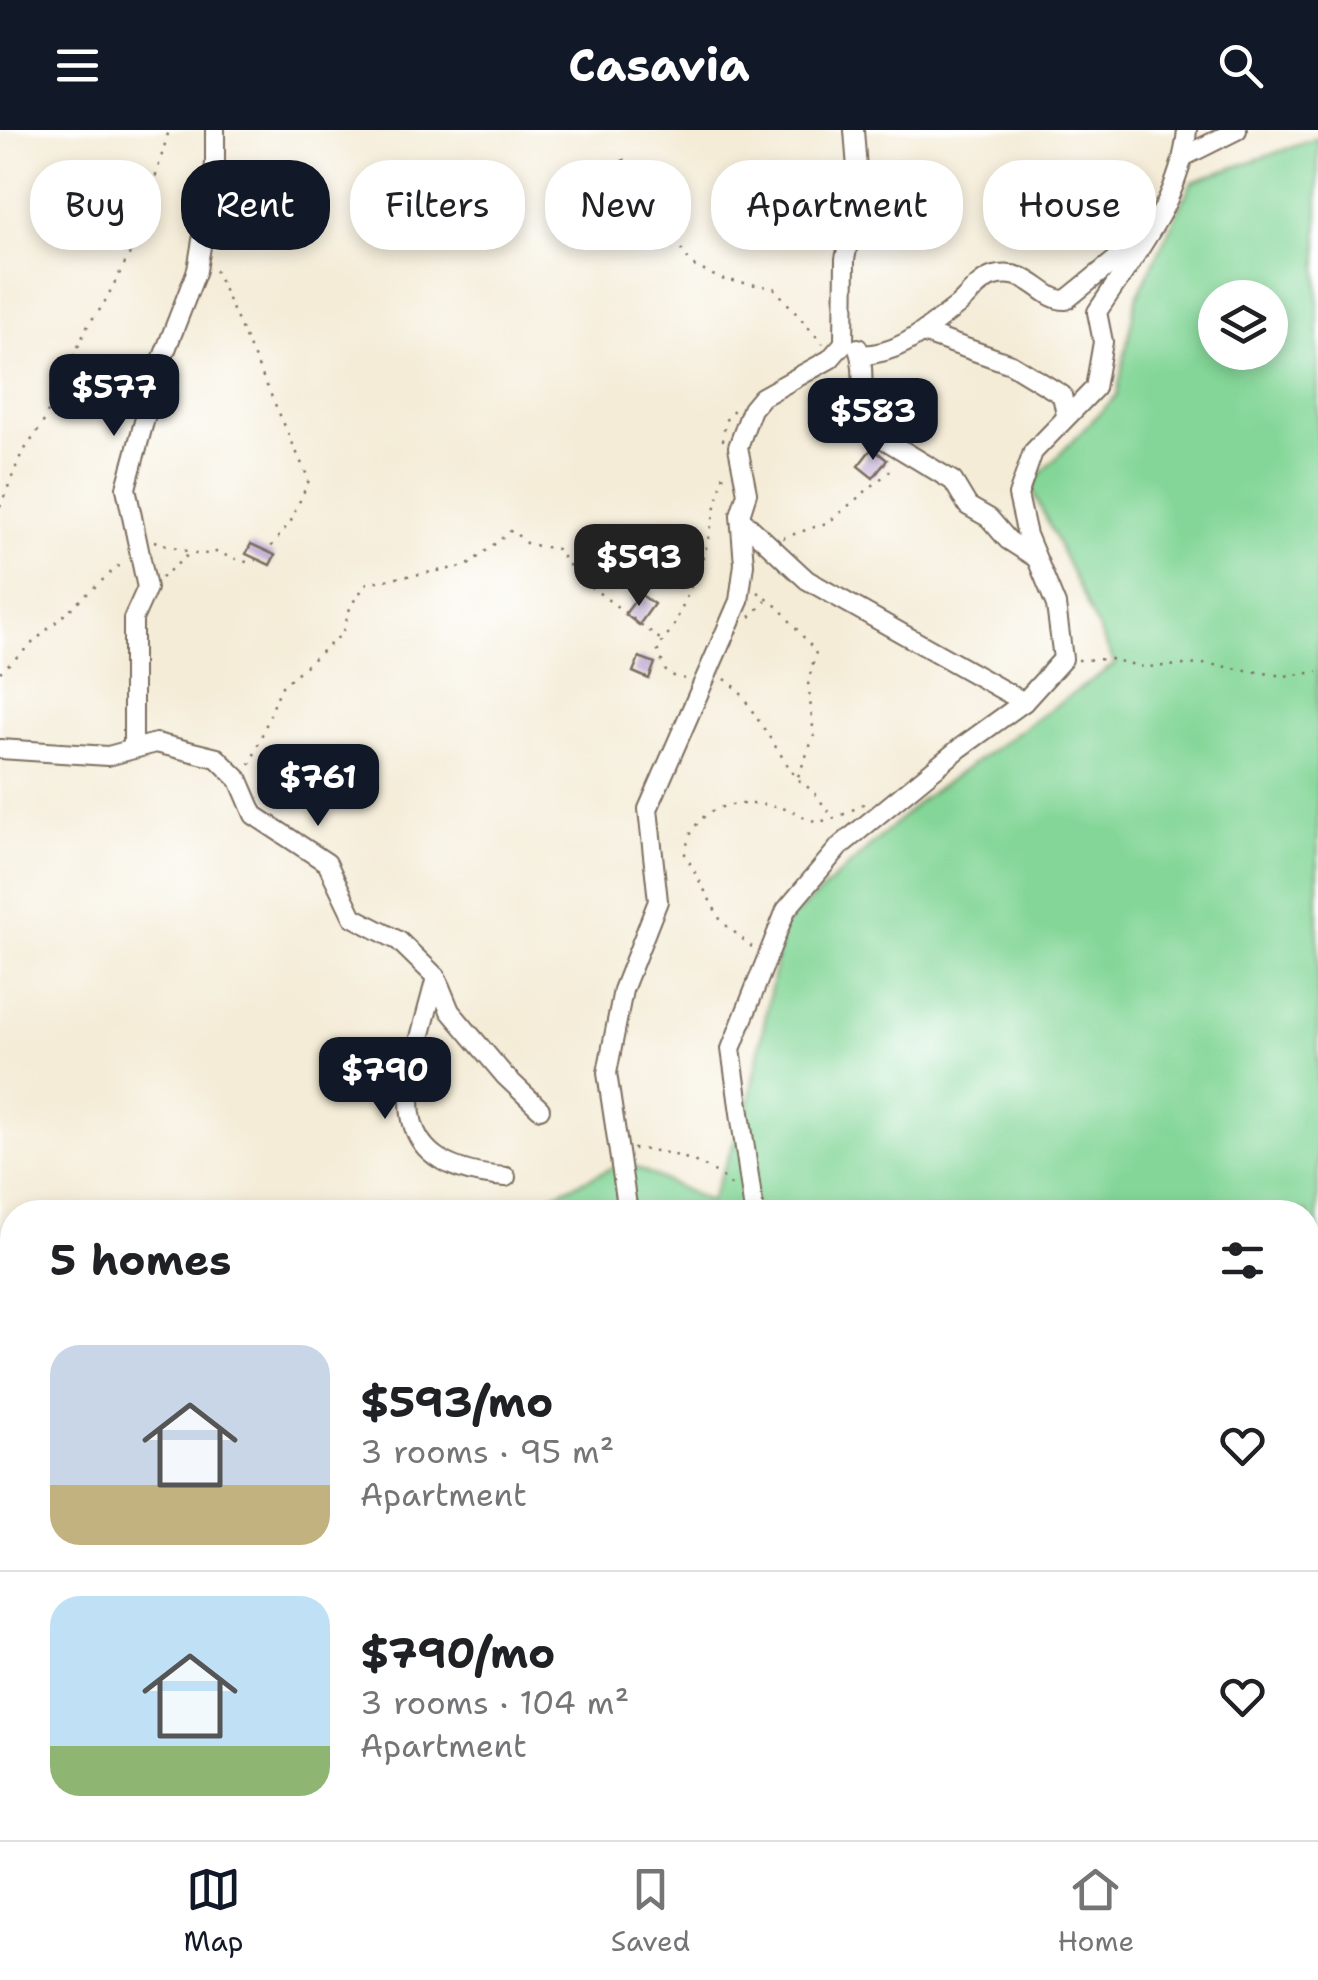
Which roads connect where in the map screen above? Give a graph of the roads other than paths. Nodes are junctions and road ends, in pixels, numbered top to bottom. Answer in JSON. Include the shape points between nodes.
{"nodes":[{"id":1,"x":215,"y":130,"type":"edge"},
{"id":2,"x":854,"y":130,"type":"edge"},
{"id":3,"x":1187,"y":130,"type":"edge"},
{"id":4,"x":1237,"y":130,"type":"edge"},
{"id":5,"x":1184,"y":156,"type":"junction"},
{"id":6,"x":1156,"y":223,"type":"edge"},
{"id":7,"x":1127,"y":250,"type":"edge"},
{"id":8,"x":1142,"y":250,"type":"edge"},
{"id":9,"x":845,"y":320,"type":"junction"},
{"id":10,"x":923,"y":332,"type":"junction"},
{"id":11,"x":861,"y":355,"type":"junction"},
{"id":12,"x":1066,"y":415,"type":"junction"},
{"id":13,"x":741,"y":519,"type":"junction"},
{"id":14,"x":1038,"y":558,"type":"junction"},
{"id":15,"x":1024,"y":702,"type":"junction"},
{"id":16,"x":133,"y":748,"type":"junction"},
{"id":17,"x":0,"y":749,"type":"edge"},
{"id":18,"x":436,"y":977,"type":"junction"},
{"id":19,"x":540,"y":1109,"type":"dead end"},
{"id":20,"x":506,"y":1176,"type":"dead end"},
{"id":21,"x":626,"y":1200,"type":"edge"},
{"id":22,"x":746,"y":1200,"type":"edge"}],
"edges":[{"from":1,"to":16,"type":"street","via":[[189,298],[158,370],[126,488],[148,588],[132,627]]},
{"from":2,"to":9,"type":"street","via":[[860,195],[846,259]]},
{"from":3,"to":5,"type":"street"},
{"from":4,"to":5,"type":"street"},
{"from":5,"to":6,"type":"street"},
{"from":7,"to":10,"type":"street","via":[[1066,300],[1055,300],[1024,277],[994,276]]},
{"from":8,"to":12,"type":"street","via":[[1098,309],[1098,379],[1086,401]]},
{"from":9,"to":11,"type":"street"},
{"from":9,"to":13,"type":"street","via":[[841,350],[762,397],[752,410],[738,447],[747,493]]},
{"from":10,"to":11,"type":"street","via":[[893,352]]},
{"from":10,"to":12,"type":"street","via":[[1012,364],[1062,395]]},
{"from":11,"to":14,"type":"street","via":[[866,426],[954,482],[968,506]]},
{"from":12,"to":14,"type":"street","via":[[1033,452],[1022,476],[1018,507]]},
{"from":13,"to":15,"type":"street","via":[[806,580]]},
{"from":13,"to":21,"type":"street","via":[[735,614],[648,809],[658,901],[622,990],[607,1073]]},
{"from":14,"to":15,"type":"street","via":[[1056,605],[1061,662]]},
{"from":15,"to":22,"type":"street","via":[[894,799],[800,890],[731,1048]]},
{"from":16,"to":17,"type":"street","via":[[108,756]]},
{"from":16,"to":18,"type":"street","via":[[156,743],[230,766],[254,815],[327,863],[354,916],[399,941]]},
{"from":18,"to":19,"type":"street","via":[[450,1012]]},
{"from":18,"to":20,"type":"street","via":[[407,1096],[410,1123],[452,1167]]}]}
